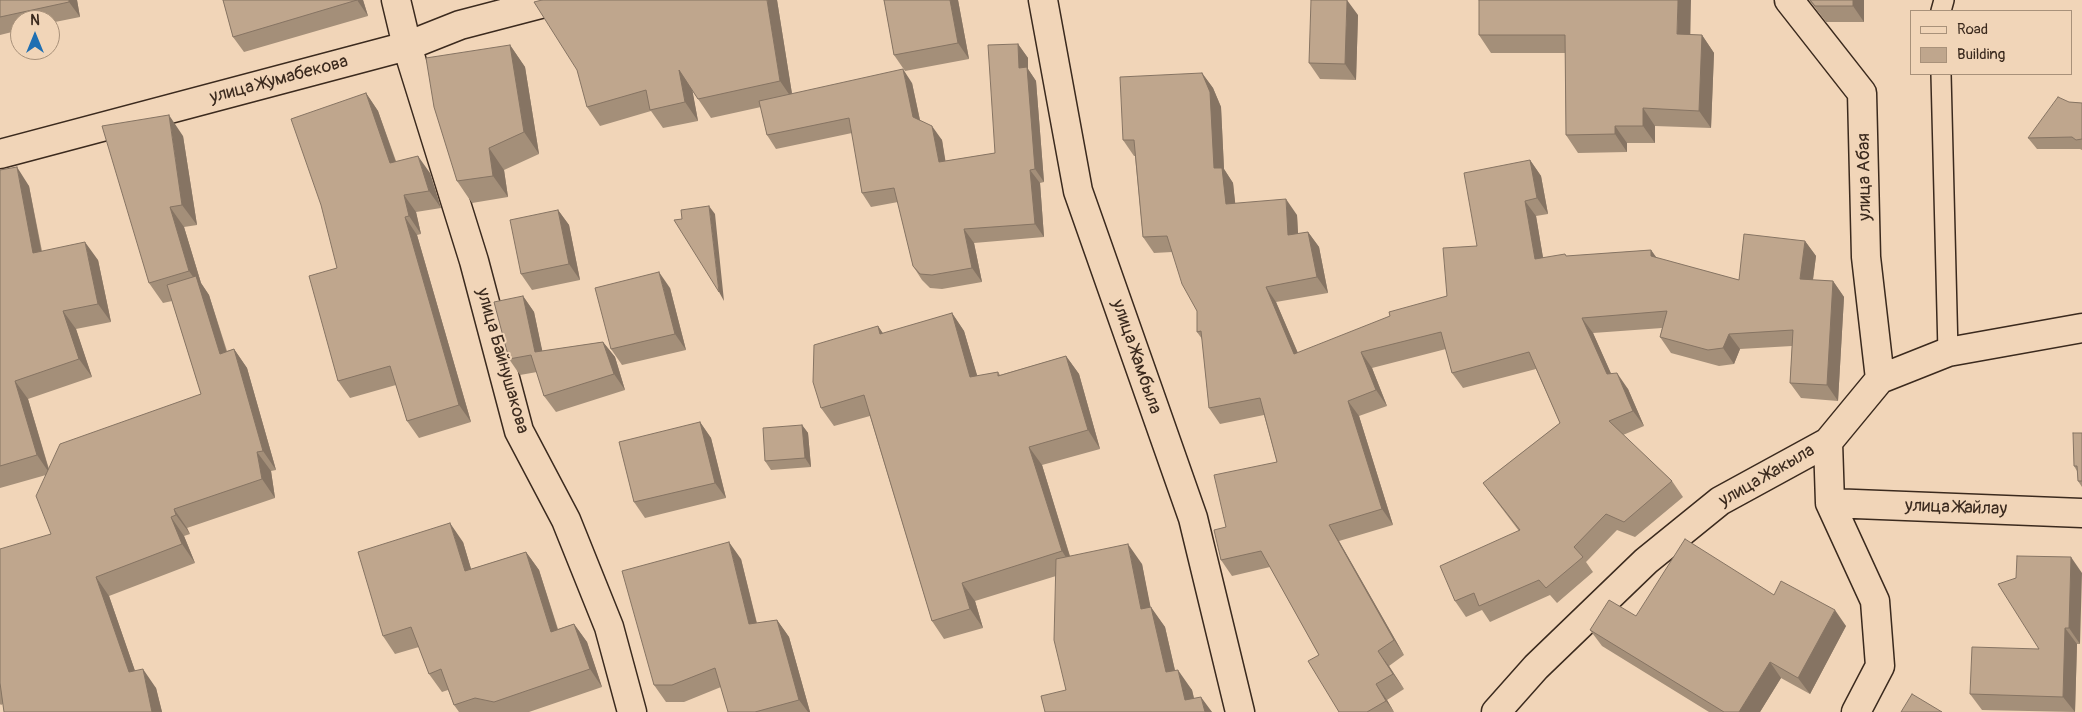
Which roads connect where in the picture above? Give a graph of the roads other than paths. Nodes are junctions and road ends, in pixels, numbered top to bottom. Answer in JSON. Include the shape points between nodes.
{"nodes":[{"id":1,"x":396,"y":0,"type":"edge"},
{"id":2,"x":556,"y":0,"type":"edge"},
{"id":3,"x":1043,"y":0,"type":"edge"},
{"id":4,"x":1789,"y":0,"type":"edge"},
{"id":5,"x":407,"y":46,"type":"junction"},
{"id":6,"x":1941,"y":75,"type":"edge"},
{"id":7,"x":0,"y":154,"type":"edge"},
{"id":8,"x":2082,"y":328,"type":"edge"},
{"id":9,"x":1948,"y":352,"type":"junction"},
{"id":10,"x":1880,"y":379,"type":"junction"},
{"id":11,"x":1828,"y":442,"type":"junction"},
{"id":12,"x":1830,"y":503,"type":"junction"},
{"id":13,"x":2082,"y":513,"type":"edge"},
{"id":14,"x":632,"y":712,"type":"edge"},
{"id":15,"x":1240,"y":712,"type":"edge"},
{"id":16,"x":1496,"y":712,"type":"edge"},
{"id":17,"x":1856,"y":712,"type":"edge"}],
"edges":[{"from":1,"to":5,"type":"street","name":"улица Байнушакова"},
{"from":2,"to":5,"type":"street","name":"улица Жумабекова","via":[[460,25]]},
{"from":3,"to":15,"type":"street","name":"улица Жамбыла","via":[[1078,191],[1193,518]]},
{"from":4,"to":10,"type":"street","name":"улица Абая","via":[[1862,93],[1866,257]]},
{"from":5,"to":7,"type":"street","name":"улица Жумабекова"},
{"from":5,"to":14,"type":"street","name":"улица Байнушакова","via":[[474,261],[519,430],[570,529],[609,627]]},
{"from":6,"to":9,"type":"lane"},
{"from":8,"to":9,"type":"street","name":"улица Жакыла"},
{"from":9,"to":10,"type":"street","name":"улица Жакыла"},
{"from":10,"to":11,"type":"street","name":"улица Жакыла"},
{"from":11,"to":12,"type":"street"},
{"from":11,"to":16,"type":"street","name":"улица Жакыла","via":[[1712,507],[1639,568],[1536,667]]},
{"from":12,"to":13,"type":"street","name":"улица Жайлау"},
{"from":12,"to":17,"type":"street","via":[[1875,601],[1880,666]]}]}
